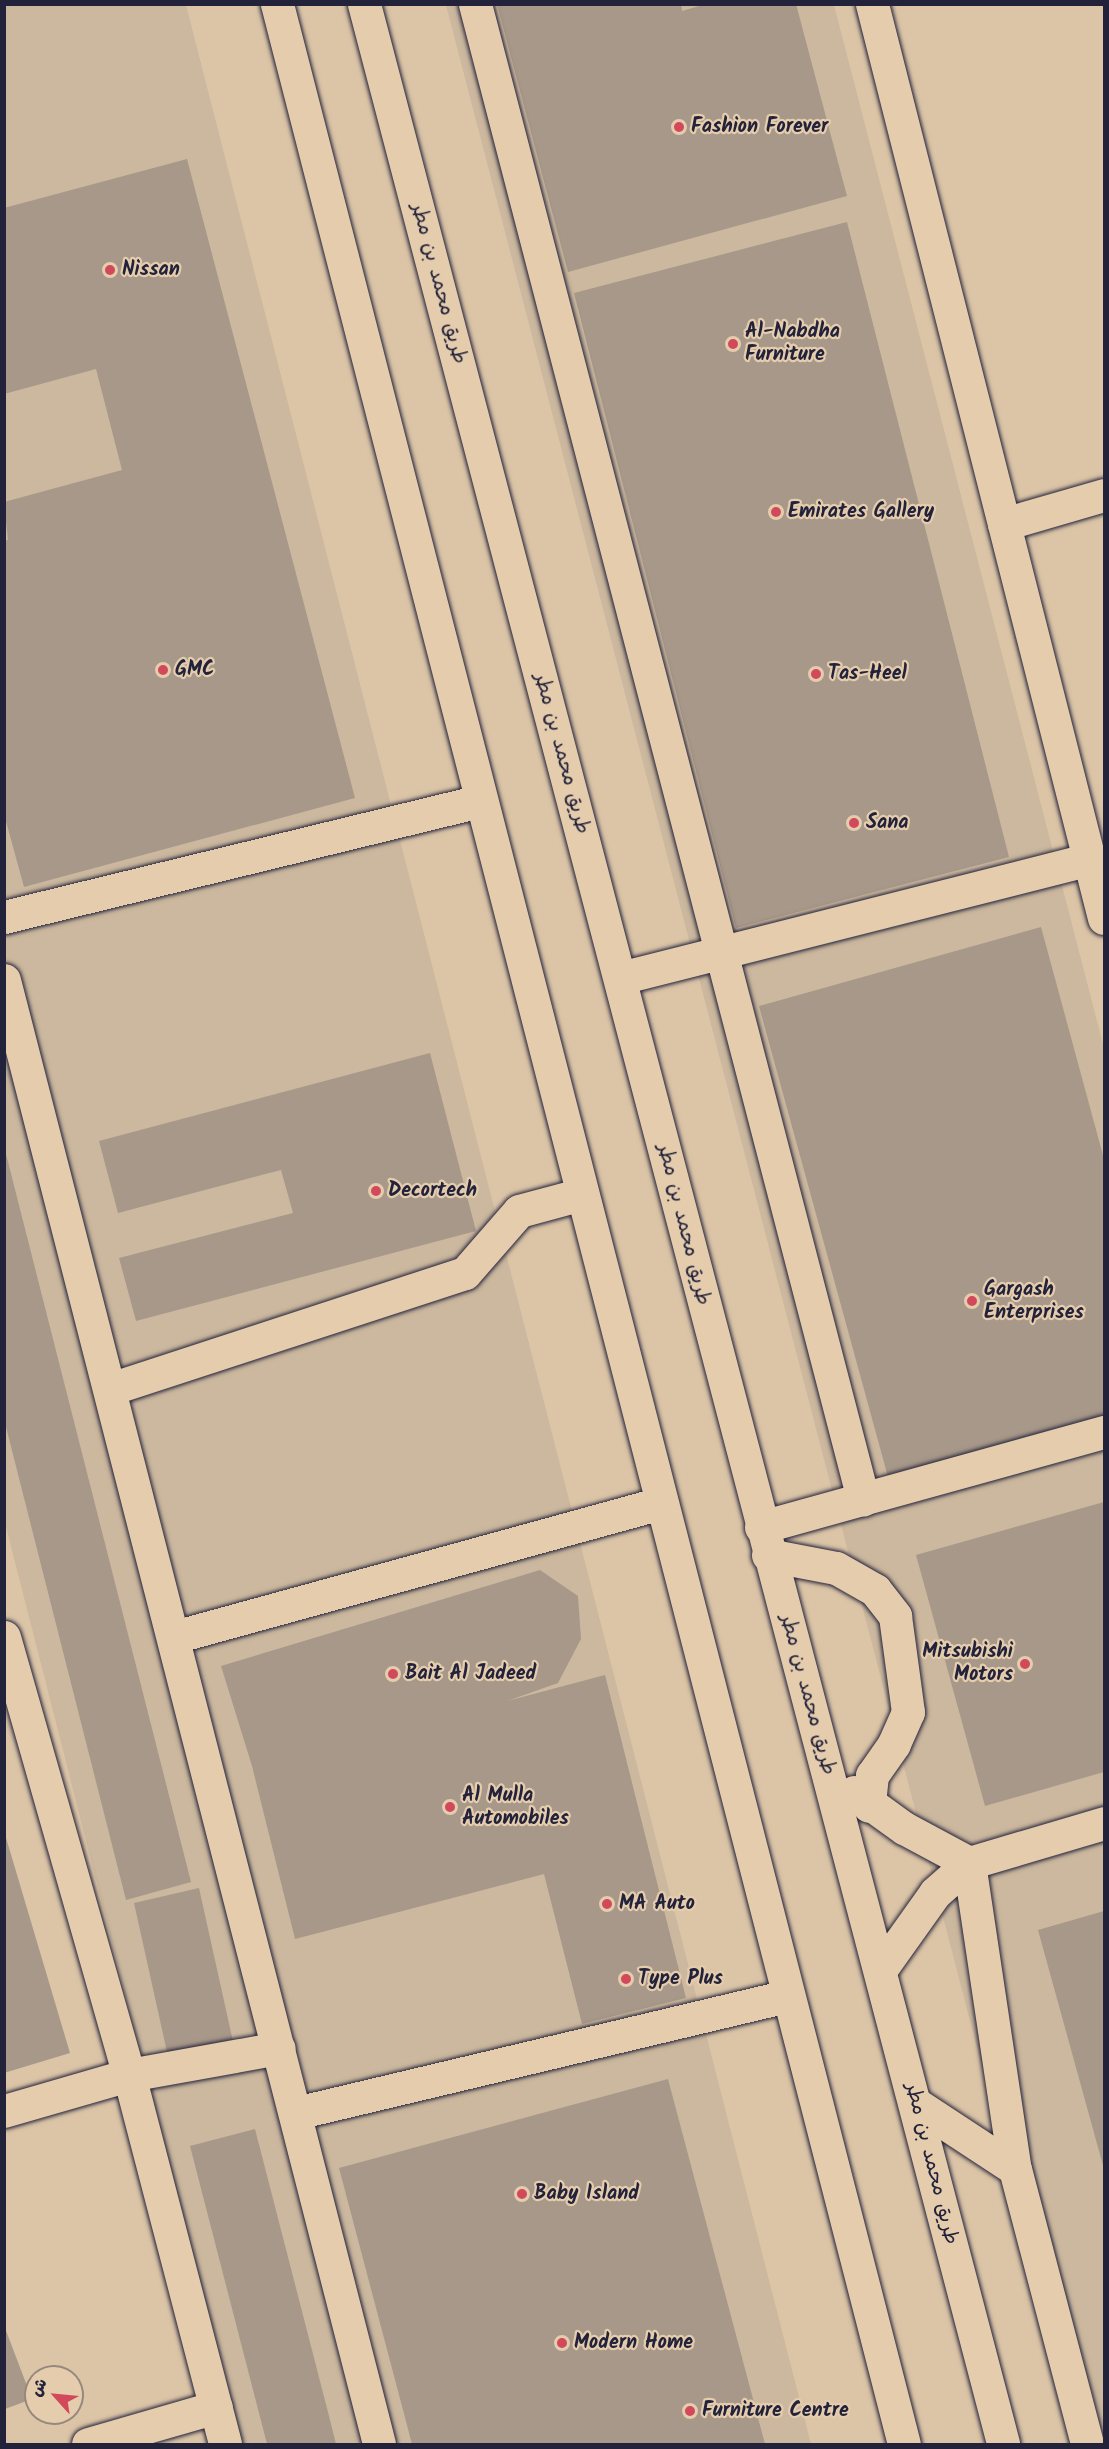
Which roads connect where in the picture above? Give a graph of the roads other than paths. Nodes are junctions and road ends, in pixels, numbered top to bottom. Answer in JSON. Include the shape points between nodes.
{"nodes":[{"id":1,"x":276,"y":4,"type":"edge"},
{"id":2,"x":364,"y":4,"type":"edge"},
{"id":3,"x":475,"y":4,"type":"edge"},
{"id":4,"x":880,"y":7,"type":"edge"},
{"id":5,"x":1104,"y":495,"type":"edge"},
{"id":6,"x":1004,"y":524,"type":"junction"},
{"id":7,"x":481,"y":801,"type":"junction"},
{"id":8,"x":1089,"y":859,"type":"junction"},
{"id":9,"x":4,"y":917,"type":"edge"},
{"id":10,"x":1104,"y":918,"type":"edge"},
{"id":11,"x":723,"y":952,"type":"junction"},
{"id":12,"x":620,"y":978,"type":"junction"},
{"id":13,"x":4,"y":980,"type":"edge"},
{"id":14,"x":582,"y":1194,"type":"junction"},
{"id":15,"x":110,"y":1389,"type":"junction"},
{"id":16,"x":1104,"y":1432,"type":"edge"},
{"id":17,"x":863,"y":1499,"type":"junction"},
{"id":18,"x":661,"y":1503,"type":"junction"},
{"id":19,"x":764,"y":1541,"type":"junction"},
{"id":20,"x":4,"y":1637,"type":"edge"},
{"id":21,"x":174,"y":1637,"type":"junction"},
{"id":22,"x":826,"y":1766,"type":"junction"},
{"id":23,"x":869,"y":1806,"type":"junction"},
{"id":24,"x":1104,"y":1823,"type":"edge"},
{"id":25,"x":969,"y":1863,"type":"junction"},
{"id":26,"x":881,"y":1970,"type":"junction"},
{"id":27,"x":788,"y":1996,"type":"junction"},
{"id":28,"x":279,"y":2048,"type":"junction"},
{"id":29,"x":129,"y":2075,"type":"junction"},
{"id":30,"x":916,"y":2104,"type":"junction"},
{"id":31,"x":4,"y":2111,"type":"edge"},
{"id":32,"x":296,"y":2113,"type":"junction"},
{"id":33,"x":1015,"y":2169,"type":"junction"},
{"id":34,"x":216,"y":2407,"type":"junction"},
{"id":35,"x":88,"y":2445,"type":"edge"},
{"id":36,"x":225,"y":2445,"type":"edge"},
{"id":37,"x":380,"y":2445,"type":"edge"},
{"id":38,"x":904,"y":2445,"type":"edge"},
{"id":39,"x":1003,"y":2445,"type":"edge"},
{"id":40,"x":1087,"y":2445,"type":"edge"}],
"edges":[{"from":1,"to":7,"type":"street"},
{"from":2,"to":12,"type":"street","name":"طريق محمد بن مطر"},
{"from":3,"to":11,"type":"street"},
{"from":4,"to":6,"type":"street"},
{"from":5,"to":6,"type":"street"},
{"from":6,"to":8,"type":"street"},
{"from":7,"to":9,"type":"street"},
{"from":7,"to":14,"type":"street"},
{"from":8,"to":10,"type":"street"},
{"from":8,"to":11,"type":"street"},
{"from":11,"to":12,"type":"street"},
{"from":11,"to":17,"type":"street"},
{"from":12,"to":19,"type":"street","name":"طريق محمد بن مطر"},
{"from":13,"to":15,"type":"street"},
{"from":14,"to":15,"type":"street","via":[[519,1211],[465,1273]]},
{"from":14,"to":18,"type":"street"},
{"from":15,"to":21,"type":"street"},
{"from":16,"to":17,"type":"street"},
{"from":17,"to":19,"type":"street"},
{"from":18,"to":21,"type":"street"},
{"from":18,"to":27,"type":"street"},
{"from":19,"to":22,"type":"street","name":"طريق محمد بن مطر"},
{"from":19,"to":23,"type":"street","via":[[836,1568],[874,1590],[895,1616],[908,1712],[894,1744],[872,1774]]},
{"from":20,"to":29,"type":"street"},
{"from":21,"to":28,"type":"street"},
{"from":22,"to":23,"type":"street"},
{"from":22,"to":26,"type":"street","name":"طريق محمد بن مطر"},
{"from":23,"to":25,"type":"street"},
{"from":24,"to":25,"type":"street"},
{"from":25,"to":26,"type":"street","via":[[935,1893]]},
{"from":25,"to":33,"type":"street"},
{"from":26,"to":30,"type":"street","name":"طريق محمد بن مطر"},
{"from":27,"to":32,"type":"street"},
{"from":27,"to":38,"type":"street"},
{"from":28,"to":29,"type":"street"},
{"from":28,"to":32,"type":"street"},
{"from":29,"to":31,"type":"street"},
{"from":29,"to":34,"type":"street"},
{"from":30,"to":33,"type":"street"},
{"from":30,"to":39,"type":"street","name":"طريق محمد بن مطر"},
{"from":32,"to":37,"type":"street"},
{"from":33,"to":40,"type":"street"},
{"from":34,"to":35,"type":"street"},
{"from":34,"to":36,"type":"street"}]}
